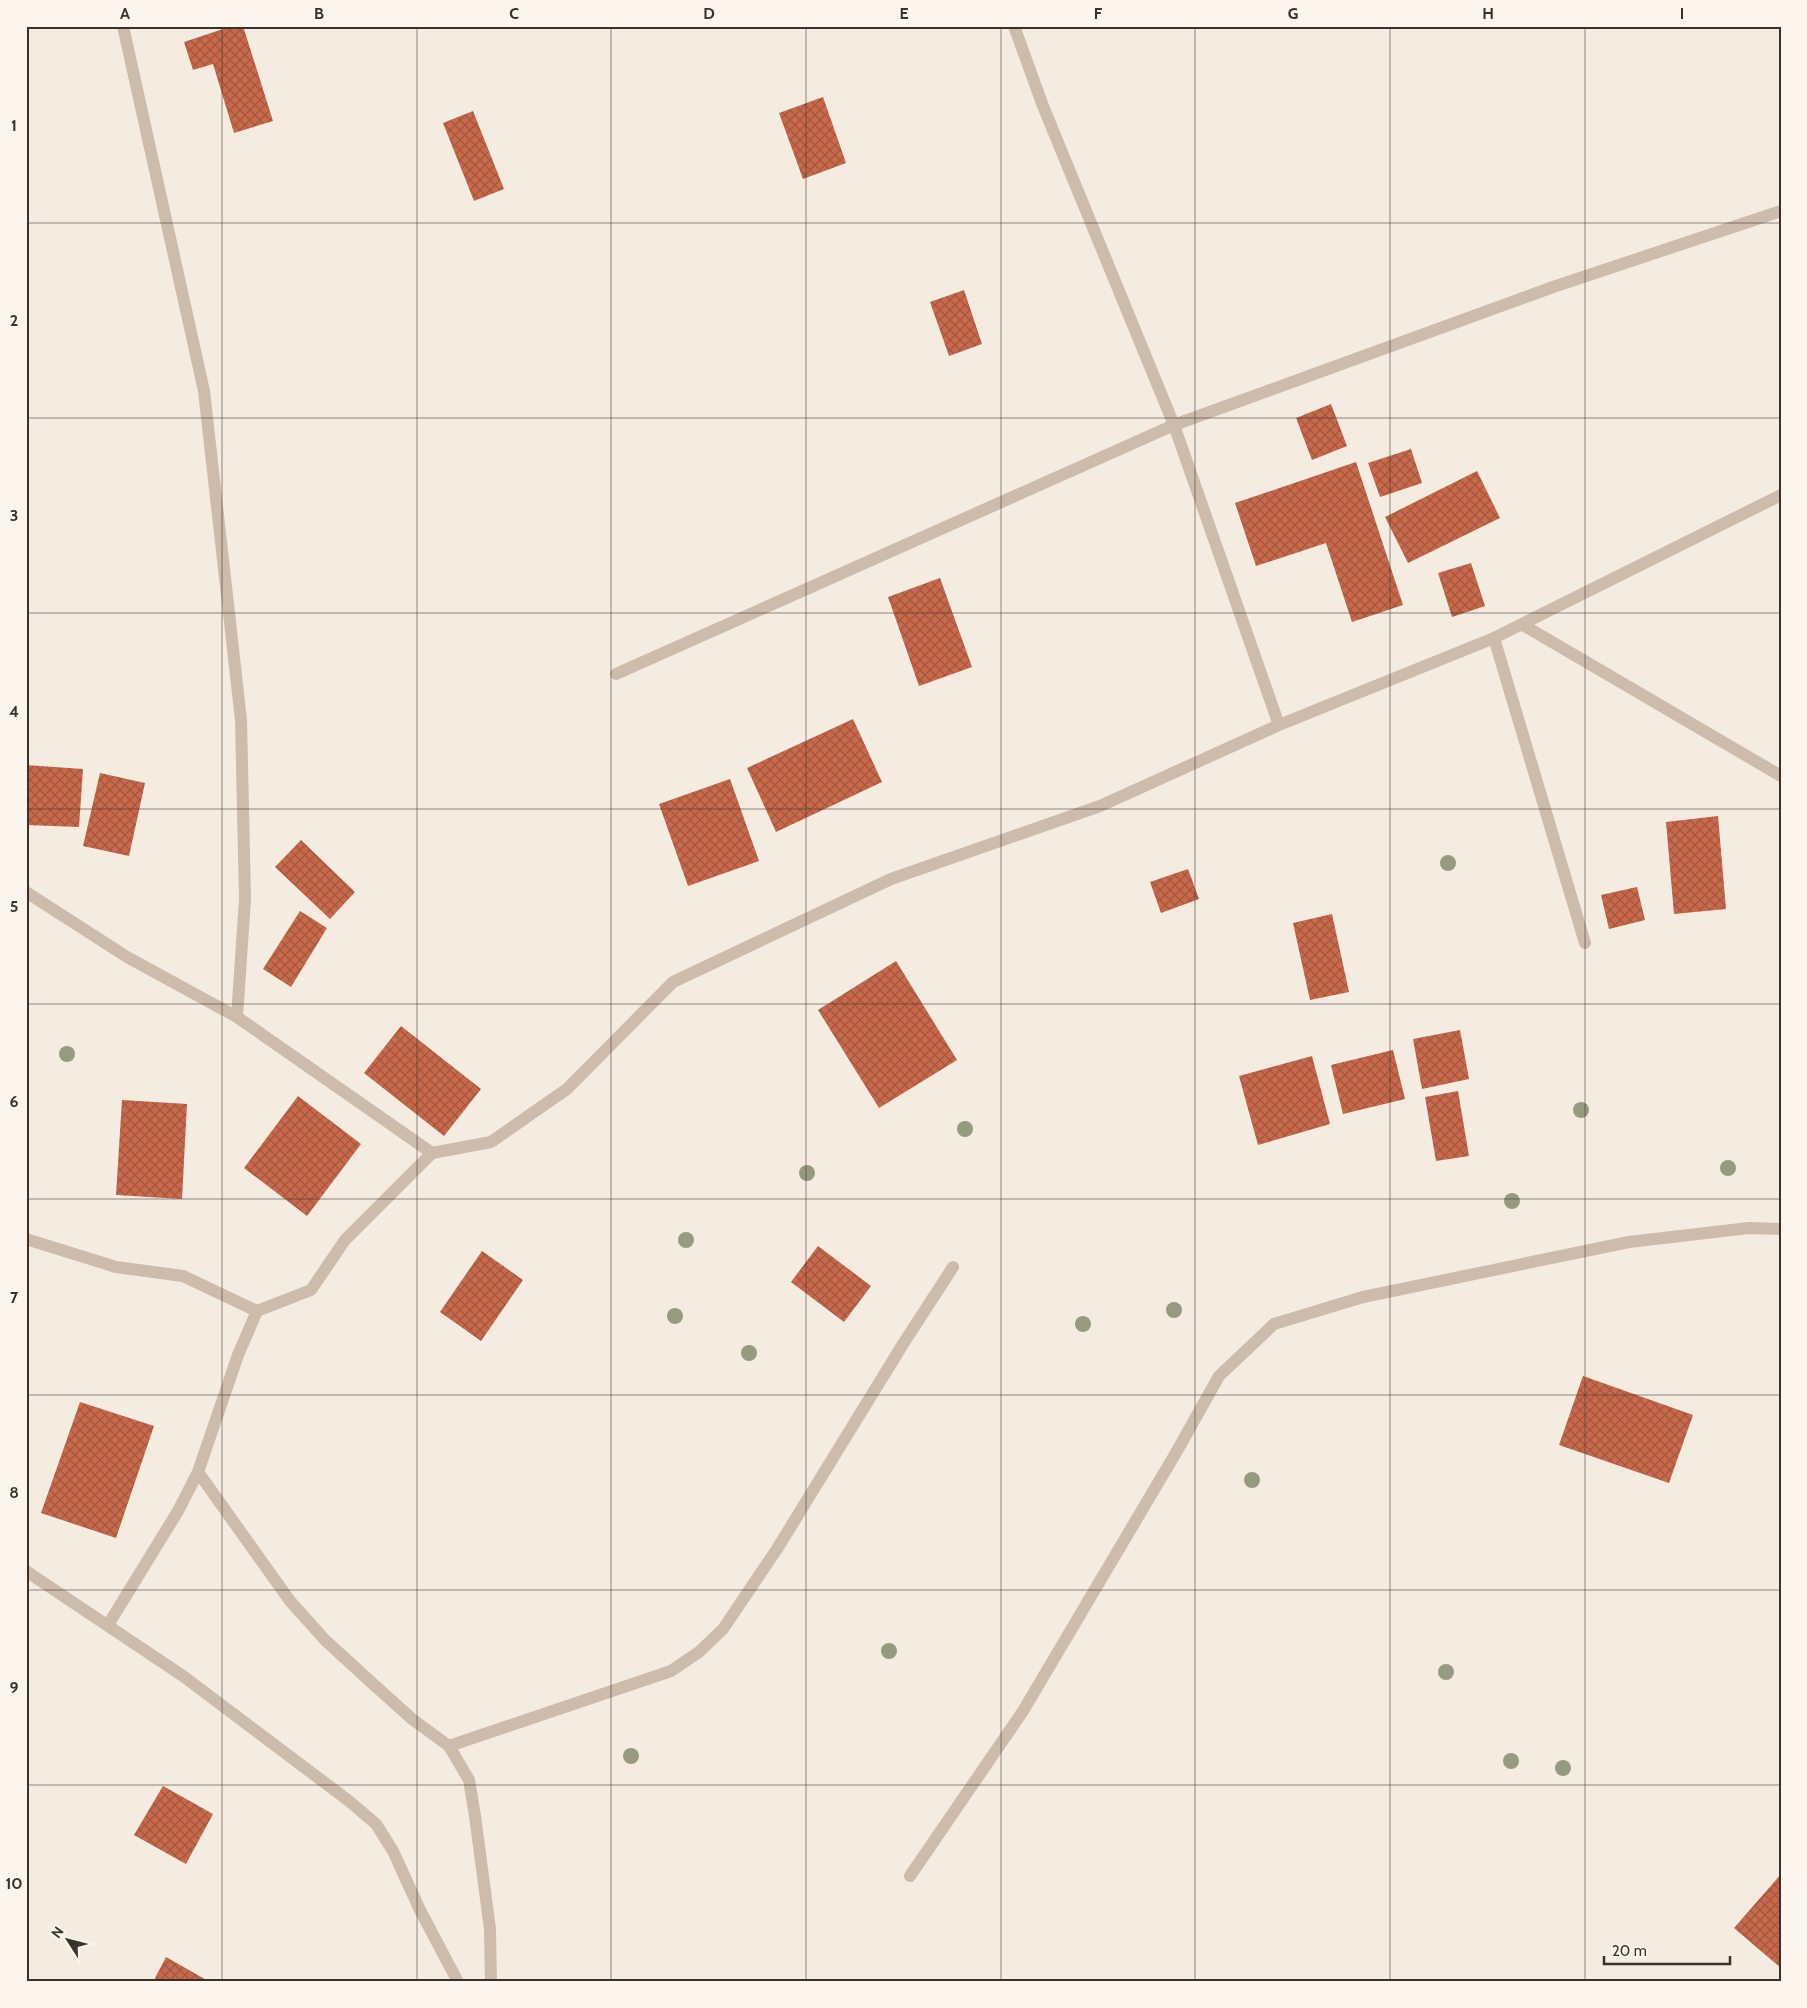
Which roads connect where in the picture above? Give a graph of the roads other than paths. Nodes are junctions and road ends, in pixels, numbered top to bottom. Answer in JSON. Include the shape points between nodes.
{"nodes":[{"id":1,"x":124,"y":26,"type":"edge"},
{"id":2,"x":1014,"y":26,"type":"edge"},
{"id":3,"x":1781,"y":211,"type":"edge"},
{"id":4,"x":1174,"y":425,"type":"junction"},
{"id":5,"x":1781,"y":495,"type":"edge"},
{"id":6,"x":1523,"y":625,"type":"junction"},
{"id":7,"x":1494,"y":638,"type":"junction"},
{"id":8,"x":616,"y":674,"type":"dead end"},
{"id":9,"x":1279,"y":725,"type":"junction"},
{"id":10,"x":1781,"y":776,"type":"edge"},
{"id":11,"x":26,"y":892,"type":"edge"},
{"id":12,"x":1585,"y":943,"type":"dead end"},
{"id":13,"x":237,"y":1017,"type":"junction"},
{"id":14,"x":432,"y":1153,"type":"junction"},
{"id":15,"x":1781,"y":1229,"type":"edge"},
{"id":16,"x":26,"y":1238,"type":"edge"},
{"id":17,"x":953,"y":1267,"type":"dead end"},
{"id":18,"x":257,"y":1311,"type":"junction"},
{"id":19,"x":198,"y":1472,"type":"junction"},
{"id":20,"x":26,"y":1571,"type":"edge"},
{"id":21,"x":108,"y":1625,"type":"junction"},
{"id":22,"x":449,"y":1746,"type":"junction"},
{"id":23,"x":910,"y":1876,"type":"dead end"},
{"id":24,"x":458,"y":1982,"type":"edge"},
{"id":25,"x":491,"y":1982,"type":"edge"}],
"edges":[{"from":1,"to":13,"type":"street","via":[[208,420],[241,720],[245,899]]},
{"from":2,"to":4,"type":"street","via":[[1043,106]]},
{"from":3,"to":4,"type":"street","via":[[1553,286]]},
{"from":4,"to":8,"type":"street"},
{"from":4,"to":9,"type":"street"},
{"from":5,"to":6,"type":"street"},
{"from":6,"to":7,"type":"street"},
{"from":6,"to":10,"type":"street"},
{"from":7,"to":9,"type":"street"},
{"from":7,"to":12,"type":"street"},
{"from":9,"to":14,"type":"street","via":[[1100,806],[891,879],[673,982],[559,1094],[491,1142]]},
{"from":11,"to":13,"type":"street","via":[[127,957]]},
{"from":13,"to":14,"type":"street"},
{"from":14,"to":18,"type":"street","via":[[345,1240],[311,1290]]},
{"from":15,"to":23,"type":"street","via":[[1749,1228],[1628,1242],[1363,1297],[1274,1324],[1219,1376],[1023,1711]]},
{"from":16,"to":18,"type":"street","via":[[116,1267],[183,1276]]},
{"from":17,"to":22,"type":"street","via":[[777,1550],[723,1628],[699,1652],[670,1671]]},
{"from":18,"to":19,"type":"street","via":[[238,1355]]},
{"from":19,"to":21,"type":"street","via":[[178,1511]]},
{"from":19,"to":22,"type":"street","via":[[273,1578],[325,1640],[412,1719]]},
{"from":20,"to":21,"type":"street"},
{"from":21,"to":24,"type":"street","via":[[191,1682],[376,1824],[393,1851]]},
{"from":22,"to":25,"type":"street","via":[[469,1780],[490,1928]]}]}
